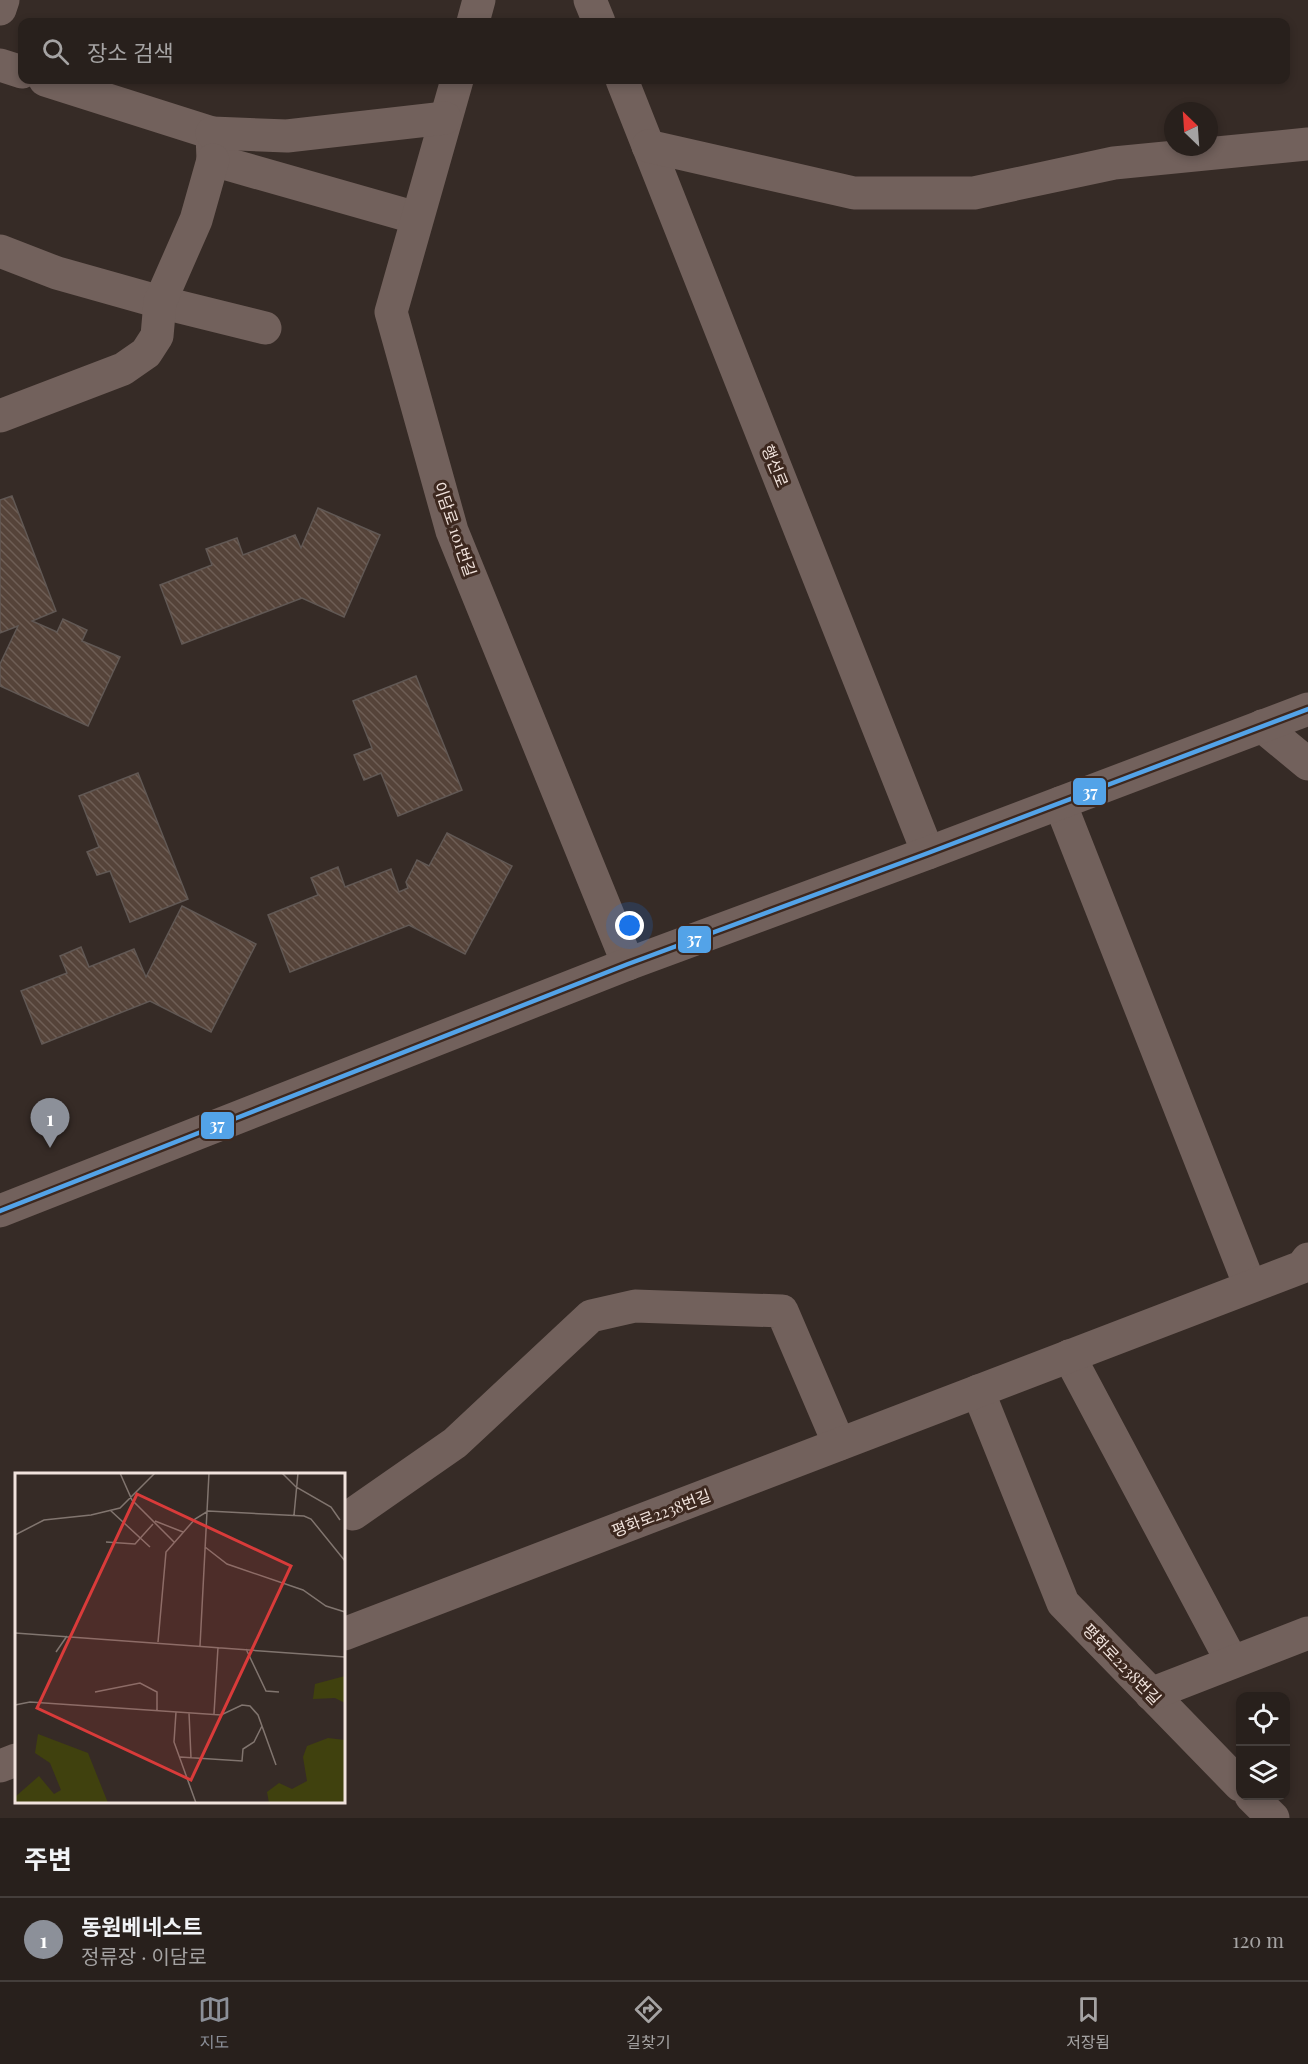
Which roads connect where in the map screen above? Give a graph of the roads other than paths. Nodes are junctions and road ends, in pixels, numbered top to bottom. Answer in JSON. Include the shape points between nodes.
{"nodes":[{"id":1,"x":3,"y":0,"type":"edge"},
{"id":2,"x":479,"y":0,"type":"edge"},
{"id":3,"x":590,"y":0,"type":"edge"},
{"id":4,"x":0,"y":9,"type":"edge"},
{"id":5,"x":474,"y":18,"type":"edge"},
{"id":6,"x":597,"y":18,"type":"edge"},
{"id":7,"x":0,"y":65,"type":"edge"},
{"id":8,"x":18,"y":71,"type":"edge"},
{"id":9,"x":55,"y":84,"type":"edge"},
{"id":10,"x":456,"y":84,"type":"edge"},
{"id":11,"x":624,"y":84,"type":"edge"},
{"id":12,"x":446,"y":118,"type":"junction"},
{"id":13,"x":1308,"y":144,"type":"edge"},
{"id":14,"x":212,"y":146,"type":"junction"},
{"id":15,"x":648,"y":146,"type":"junction"},
{"id":16,"x":417,"y":218,"type":"junction"},
{"id":17,"x":0,"y":251,"type":"edge"},
{"id":18,"x":160,"y":302,"type":"junction"},
{"id":19,"x":265,"y":328,"type":"dead end"},
{"id":20,"x":0,"y":416,"type":"edge"},
{"id":21,"x":1308,"y":709,"type":"edge"},
{"id":22,"x":1262,"y":726,"type":"junction"},
{"id":23,"x":1308,"y":764,"type":"edge"},
{"id":24,"x":1060,"y":803,"type":"junction"},
{"id":25,"x":928,"y":853,"type":"junction"},
{"id":26,"x":628,"y":964,"type":"junction"},
{"id":27,"x":0,"y":1210,"type":"edge"},
{"id":28,"x":1308,"y":1259,"type":"edge"},
{"id":29,"x":1250,"y":1286,"type":"junction"},
{"id":30,"x":1069,"y":1356,"type":"junction"},
{"id":31,"x":978,"y":1391,"type":"junction"},
{"id":32,"x":839,"y":1444,"type":"junction"},
{"id":33,"x":353,"y":1514,"type":"dead end"},
{"id":34,"x":1308,"y":1633,"type":"edge"},
{"id":35,"x":345,"y":1634,"type":"edge"},
{"id":36,"x":1232,"y":1662,"type":"junction"},
{"id":37,"x":1151,"y":1694,"type":"junction"},
{"id":38,"x":15,"y":1760,"type":"edge"},
{"id":39,"x":0,"y":1766,"type":"edge"},
{"id":40,"x":1236,"y":1781,"type":"edge"},
{"id":41,"x":1255,"y":1800,"type":"edge"},
{"id":42,"x":1273,"y":1818,"type":"edge"}],
"edges":[{"from":1,"to":4,"type":"street"},
{"from":2,"to":5,"type":"street"},
{"from":3,"to":6,"type":"street"},
{"from":7,"to":8,"type":"street"},
{"from":9,"to":14,"type":"street"},
{"from":10,"to":12,"type":"street","name":"이담로 101번길"},
{"from":11,"to":15,"type":"street","name":"행선로"},
{"from":12,"to":14,"type":"street"},
{"from":12,"to":16,"type":"street","name":"이담로 101번길"},
{"from":13,"to":15,"type":"street","via":[[1114,163],[974,193],[854,193]]},
{"from":14,"to":16,"type":"street"},
{"from":14,"to":18,"type":"street","via":[[196,220]]},
{"from":15,"to":25,"type":"street","name":"행선로"},
{"from":16,"to":26,"type":"street","name":"이담로 101번길","via":[[391,312],[448,519]]},
{"from":17,"to":18,"type":"street","via":[[57,273]]},
{"from":18,"to":19,"type":"street"},
{"from":18,"to":20,"type":"street","via":[[157,336],[146,353],[123,369]]},
{"from":21,"to":22,"type":"street"},
{"from":22,"to":23,"type":"street"},
{"from":22,"to":24,"type":"street"},
{"from":24,"to":25,"type":"street"},
{"from":24,"to":29,"type":"street"},
{"from":25,"to":26,"type":"street"},
{"from":26,"to":27,"type":"street"},
{"from":28,"to":29,"type":"street","name":"평화로2238번길","via":[[1302,1267]]},
{"from":29,"to":30,"type":"street","name":"평화로2238번길"},
{"from":30,"to":31,"type":"street","name":"평화로2238번길"},
{"from":30,"to":36,"type":"street"},
{"from":31,"to":32,"type":"street","name":"평화로2238번길"},
{"from":31,"to":37,"type":"street","name":"평화로2238번길","via":[[1063,1604]]},
{"from":32,"to":33,"type":"street","via":[[782,1311],[635,1306],[591,1316],[455,1443]]},
{"from":32,"to":35,"type":"street","name":"평화로2238번길"},
{"from":34,"to":36,"type":"street"},
{"from":36,"to":37,"type":"street"},
{"from":37,"to":40,"type":"street","name":"평화로2238번길"},
{"from":38,"to":39,"type":"street"},
{"from":41,"to":42,"type":"street"}]}
